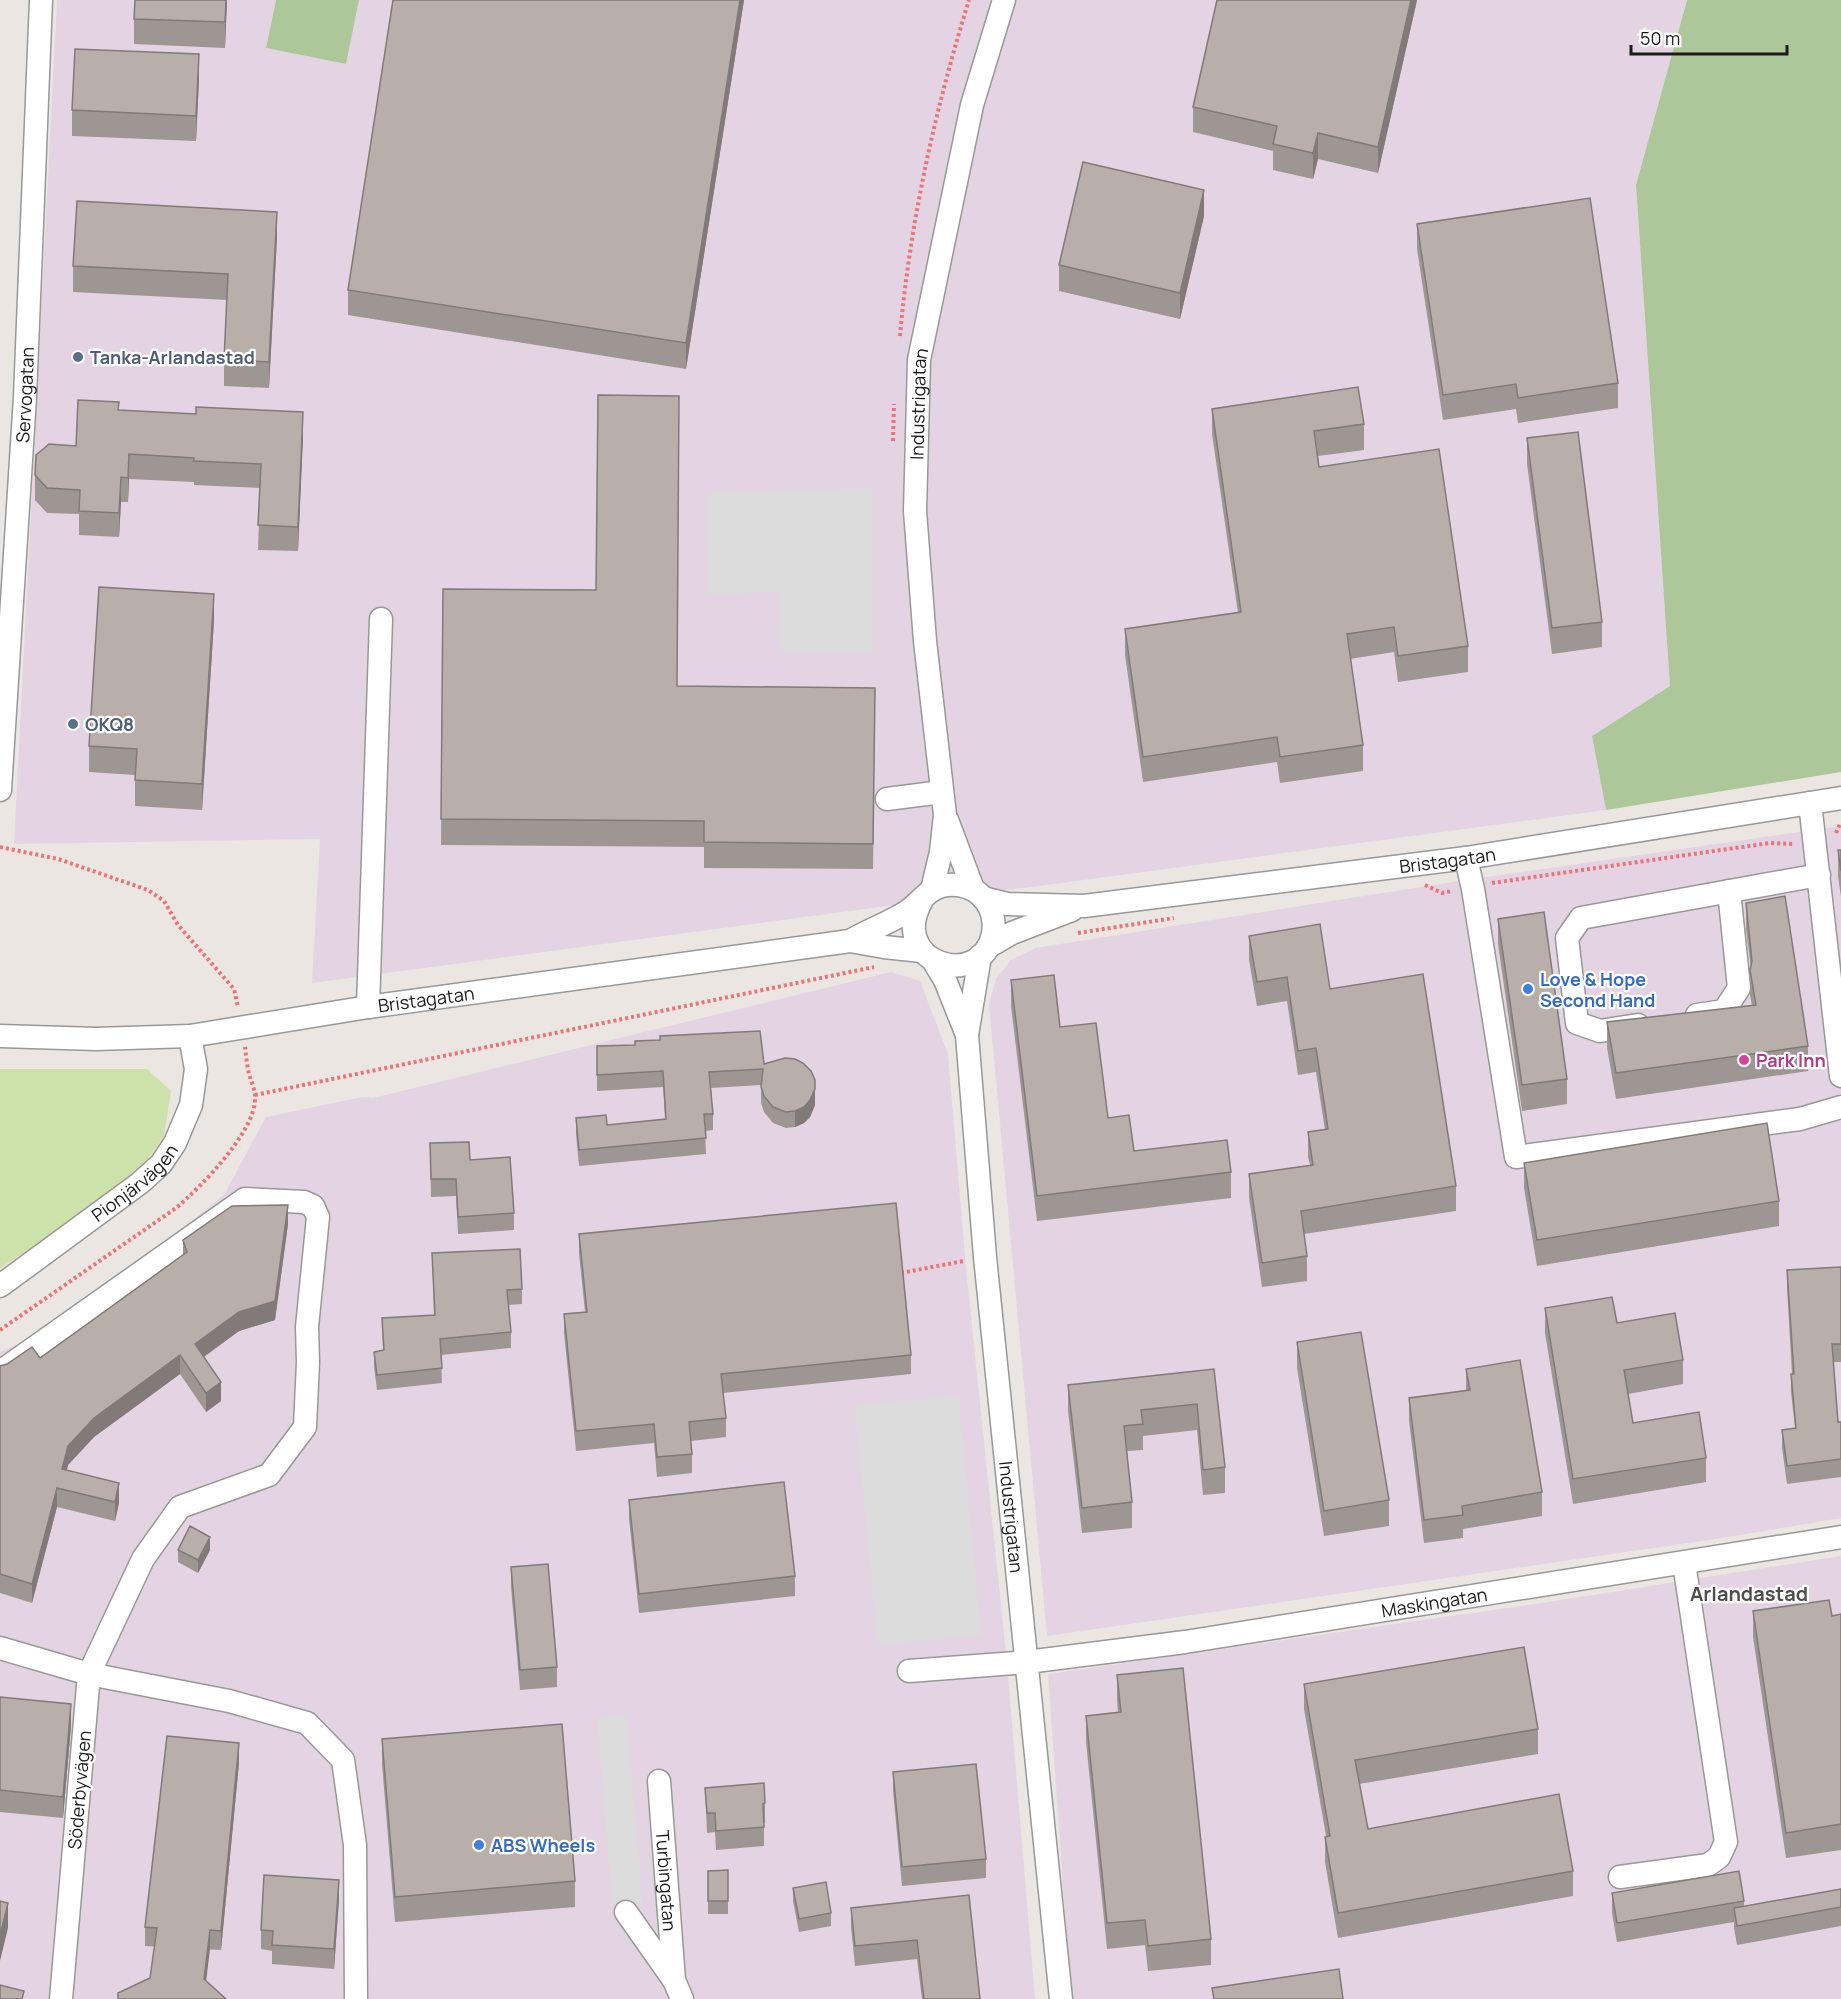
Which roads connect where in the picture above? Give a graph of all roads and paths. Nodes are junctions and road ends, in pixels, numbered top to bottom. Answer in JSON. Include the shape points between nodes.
{"nodes":[{"id":1,"x":41,"y":0,"type":"edge"},
{"id":2,"x":1004,"y":0,"type":"edge"},
{"id":3,"x":381,"y":619,"type":"dead end"},
{"id":4,"x":0,"y":790,"type":"edge"},
{"id":5,"x":942,"y":792,"type":"junction"},
{"id":6,"x":1841,"y":798,"type":"edge"},
{"id":7,"x":887,"y":799,"type":"dead end"},
{"id":8,"x":1810,"y":802,"type":"junction"},
{"id":9,"x":945,"y":815,"type":"junction"},
{"id":10,"x":1841,"y":822,"type":"edge"},
{"id":11,"x":1816,"y":842,"type":"junction"},
{"id":12,"x":0,"y":847,"type":"edge"},
{"id":13,"x":1466,"y":858,"type":"junction"},
{"id":14,"x":1819,"y":875,"type":"junction"},
{"id":15,"x":1414,"y":885,"type":"dead end"},
{"id":16,"x":1473,"y":889,"type":"junction"},
{"id":17,"x":1729,"y":891,"type":"junction"},
{"id":18,"x":978,"y":893,"type":"junction"},
{"id":19,"x":927,"y":895,"type":"junction"},
{"id":20,"x":1084,"y":906,"type":"junction"},
{"id":21,"x":1181,"y":918,"type":"dead end"},
{"id":22,"x":1076,"y":933,"type":"dead end"},
{"id":23,"x":850,"y":940,"type":"junction"},
{"id":24,"x":984,"y":952,"type":"junction"},
{"id":25,"x":928,"y":956,"type":"junction"},
{"id":26,"x":877,"y":967,"type":"dead end"},
{"id":27,"x":369,"y":1007,"type":"junction"},
{"id":28,"x":1679,"y":1018,"type":"edge"},
{"id":29,"x":1657,"y":1022,"type":"edge"},
{"id":30,"x":242,"y":1028,"type":"junction"},
{"id":31,"x":967,"y":1035,"type":"junction"},
{"id":32,"x":0,"y":1036,"type":"edge"},
{"id":33,"x":190,"y":1036,"type":"junction"},
{"id":34,"x":1841,"y":1076,"type":"edge"},
{"id":35,"x":255,"y":1095,"type":"junction"},
{"id":36,"x":1841,"y":1107,"type":"edge"},
{"id":37,"x":985,"y":1257,"type":"junction"},
{"id":38,"x":901,"y":1273,"type":"edge"},
{"id":39,"x":0,"y":1286,"type":"edge"},
{"id":40,"x":0,"y":1330,"type":"edge"},
{"id":41,"x":0,"y":1371,"type":"edge"},
{"id":42,"x":1841,"y":1537,"type":"edge"},
{"id":43,"x":1684,"y":1563,"type":"junction"},
{"id":44,"x":0,"y":1647,"type":"edge"},
{"id":45,"x":1027,"y":1662,"type":"junction"},
{"id":46,"x":909,"y":1671,"type":"dead end"},
{"id":47,"x":89,"y":1674,"type":"junction"},
{"id":48,"x":659,"y":1781,"type":"dead end"},
{"id":49,"x":1620,"y":1877,"type":"dead end"},
{"id":50,"x":626,"y":1912,"type":"dead end"},
{"id":51,"x":678,"y":1990,"type":"edge"},
{"id":52,"x":61,"y":1999,"type":"edge"},
{"id":53,"x":356,"y":1999,"type":"edge"},
{"id":54,"x":1061,"y":1999,"type":"edge"}],
"edges":[{"from":1,"to":4,"type":"street","name":"Servogatan","via":[[25,397]]},
{"from":2,"to":5,"type":"street","name":"Industrigatan","via":[[972,105],[919,360],[915,512]]},
{"from":3,"to":27,"type":"street"},
{"from":5,"to":7,"type":"street"},
{"from":5,"to":9,"type":"street","name":"Industrigatan"},
{"from":6,"to":8,"type":"street","name":"Bristagatan"},
{"from":8,"to":11,"type":"street"},
{"from":8,"to":13,"type":"street","name":"Bristagatan"},
{"from":9,"to":18,"type":"street","name":"Industrigatan"},
{"from":9,"to":19,"type":"street","name":"Industrigatan","via":[[941,852]]},
{"from":10,"to":11,"type":"path","via":[[1835,836]]},
{"from":11,"to":14,"type":"street"},
{"from":11,"to":16,"type":"path","via":[[1770,843],[1499,881]]},
{"from":12,"to":30,"type":"path","via":[[111,875],[164,901],[178,925],[234,989]]},
{"from":13,"to":16,"type":"street"},
{"from":13,"to":20,"type":"street","name":"Bristagatan"},
{"from":14,"to":17,"type":"street"},
{"from":14,"to":34,"type":"street"},
{"from":15,"to":16,"type":"path","via":[[1442,892]]},
{"from":16,"to":36,"type":"street","via":[[1516,1157],[1800,1119]]},
{"from":17,"to":28,"type":"street","via":[[1739,988],[1724,1011]]},
{"from":17,"to":29,"type":"street","via":[[1581,918],[1567,938],[1577,1023],[1600,1031]]},
{"from":18,"to":19,"type":"street","name":"Bristagatan","via":[[959,885],[945,885]]},
{"from":18,"to":20,"type":"street","name":"Bristagatan","via":[[1007,904]]},
{"from":18,"to":24,"type":"street","via":[[991,909],[994,923],[993,936]]},
{"from":19,"to":23,"type":"street","name":"Bristagatan","via":[[904,914]]},
{"from":19,"to":25,"type":"street","via":[[915,912],[913,926],[915,939]]},
{"from":20,"to":24,"type":"street","name":"Bristagatan","via":[[1012,933]]},
{"from":21,"to":22,"type":"path"},
{"from":23,"to":25,"type":"street","name":"Bristagatan"},
{"from":23,"to":27,"type":"street","name":"Bristagatan"},
{"from":24,"to":25,"type":"street","name":"Bristagatan","via":[[957,966]]},
{"from":24,"to":31,"type":"street","name":"Industrigatan"},
{"from":25,"to":31,"type":"street","name":"Industrigatan","via":[[945,980]]},
{"from":26,"to":35,"type":"path"},
{"from":27,"to":30,"type":"street","name":"Bristagatan"},
{"from":30,"to":33,"type":"street","name":"Bristagatan"},
{"from":30,"to":35,"type":"path"},
{"from":31,"to":37,"type":"street","name":"Industrigatan"},
{"from":32,"to":33,"type":"street","name":"Bristagatan"},
{"from":33,"to":39,"type":"street","name":"Pionjärvägen","via":[[196,1069],[191,1106],[161,1164]]},
{"from":35,"to":40,"type":"path","via":[[249,1121],[199,1189]]},
{"from":37,"to":38,"type":"path"},
{"from":37,"to":45,"type":"street","name":"Industrigatan"},
{"from":41,"to":47,"type":"street","via":[[245,1199],[313,1206],[318,1217],[307,1327],[305,1427],[269,1475],[180,1507],[143,1559]]},
{"from":42,"to":43,"type":"street","name":"Maskingatan"},
{"from":43,"to":45,"type":"street","name":"Maskingatan","via":[[1185,1642]]},
{"from":43,"to":49,"type":"street","via":[[1726,1842],[1719,1857],[1708,1865]]},
{"from":44,"to":47,"type":"street"},
{"from":45,"to":46,"type":"street","name":"Maskingatan"},
{"from":45,"to":54,"type":"street","name":"Industrigatan"},
{"from":47,"to":52,"type":"street","name":"Söderbyvägen"},
{"from":47,"to":53,"type":"street","via":[[229,1701],[307,1723],[343,1760],[355,1845]]},
{"from":48,"to":51,"type":"street","name":"Turbingatan"},
{"from":50,"to":51,"type":"street","name":"Turbingatan"}]}
